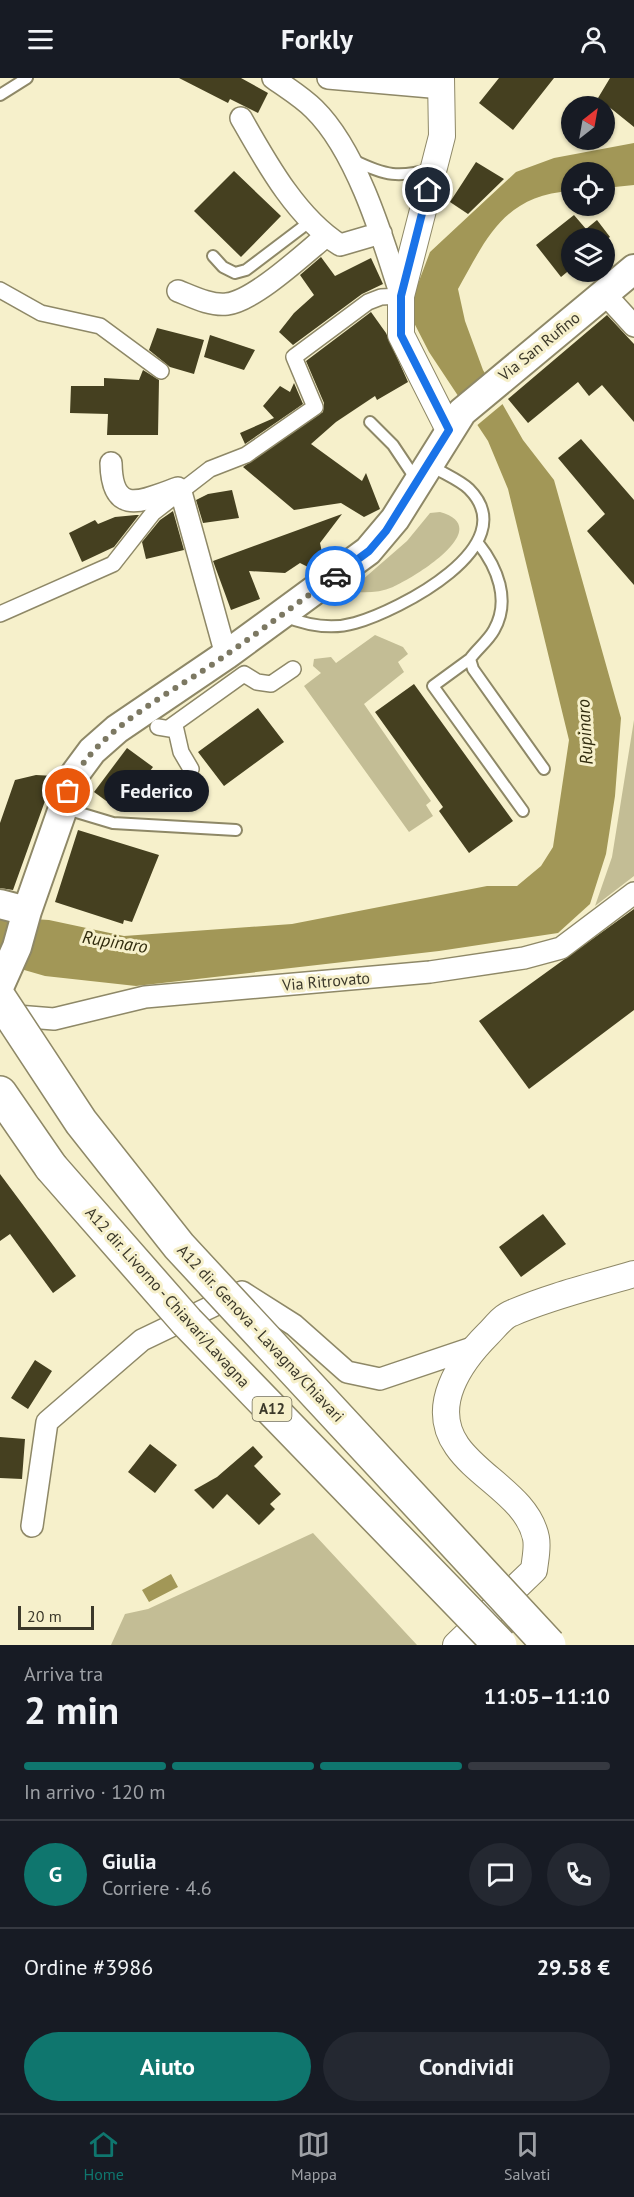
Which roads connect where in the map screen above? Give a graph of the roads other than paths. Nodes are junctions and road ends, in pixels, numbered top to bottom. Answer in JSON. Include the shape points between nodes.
{"nodes":[{"id":1,"x":27,"y":78,"type":"edge"},
{"id":2,"x":273,"y":78,"type":"edge"},
{"id":3,"x":328,"y":78,"type":"edge"},
{"id":4,"x":441,"y":83,"type":"edge"},
{"id":5,"x":0,"y":95,"type":"edge"},
{"id":6,"x":241,"y":118,"type":"dead end"},
{"id":7,"x":348,"y":158,"type":"junction"},
{"id":8,"x":434,"y":169,"type":"junction"},
{"id":9,"x":312,"y":220,"type":"junction"},
{"id":10,"x":381,"y":233,"type":"junction"},
{"id":11,"x":326,"y":236,"type":"junction"},
{"id":12,"x":213,"y":256,"type":"dead end"},
{"id":13,"x":634,"y":269,"type":"edge"},
{"id":14,"x":0,"y":290,"type":"edge"},
{"id":15,"x":178,"y":291,"type":"dead end"},
{"id":16,"x":604,"y":293,"type":"junction"},
{"id":17,"x":401,"y":296,"type":"junction"},
{"id":18,"x":634,"y":327,"type":"edge"},
{"id":19,"x":161,"y":371,"type":"dead end"},
{"id":20,"x":455,"y":421,"type":"junction"},
{"id":21,"x":370,"y":422,"type":"dead end"},
{"id":22,"x":111,"y":463,"type":"dead end"},
{"id":23,"x":423,"y":473,"type":"junction"},
{"id":24,"x":181,"y":492,"type":"junction"},
{"id":25,"x":478,"y":543,"type":"junction"},
{"id":26,"x":0,"y":614,"type":"edge"},
{"id":27,"x":280,"y":615,"type":"junction"},
{"id":28,"x":226,"y":655,"type":"junction"},
{"id":29,"x":470,"y":659,"type":"junction"},
{"id":30,"x":293,"y":669,"type":"dead end"},
{"id":31,"x":191,"y":769,"type":"dead end"},
{"id":32,"x":544,"y":769,"type":"dead end"},
{"id":33,"x":62,"y":808,"type":"junction"},
{"id":34,"x":523,"y":811,"type":"dead end"},
{"id":35,"x":236,"y":830,"type":"dead end"},
{"id":36,"x":634,"y":893,"type":"edge"},
{"id":37,"x":0,"y":904,"type":"edge"},
{"id":38,"x":27,"y":911,"type":"junction"},
{"id":39,"x":2,"y":987,"type":"edge"},
{"id":40,"x":0,"y":1015,"type":"edge"},
{"id":41,"x":0,"y":1093,"type":"edge"},
{"id":42,"x":634,"y":1274,"type":"edge"},
{"id":43,"x":475,"y":1347,"type":"junction"},
{"id":44,"x":32,"y":1526,"type":"dead end"},
{"id":45,"x":456,"y":1645,"type":"edge"},
{"id":46,"x":500,"y":1645,"type":"edge"},
{"id":47,"x":549,"y":1645,"type":"edge"}],
"edges":[{"from":1,"to":5,"type":"lane"},
{"from":2,"to":7,"type":"street","via":[[314,109]]},
{"from":3,"to":4,"type":"street"},
{"from":4,"to":8,"type":"street","via":[[442,136]]},
{"from":6,"to":9,"type":"street","via":[[272,173]]},
{"from":7,"to":8,"type":"lane","via":[[396,176]]},
{"from":7,"to":10,"type":"street"},
{"from":8,"to":17,"type":"street"},
{"from":9,"to":11,"type":"street"},
{"from":9,"to":12,"type":"lane","via":[[246,270],[235,273]]},
{"from":10,"to":11,"type":"street","via":[[340,245]]},
{"from":10,"to":17,"type":"street"},
{"from":11,"to":15,"type":"street","via":[[297,262],[243,299],[227,304],[210,303]]},
{"from":13,"to":16,"type":"main road","name":"Via San Rufino"},
{"from":14,"to":19,"type":"street","via":[[41,313],[100,326]]},
{"from":16,"to":18,"type":"street"},
{"from":16,"to":20,"type":"main road","name":"Via San Rufino","via":[[493,384]]},
{"from":17,"to":20,"type":"street","via":[[401,335]]},
{"from":17,"to":24,"type":"street","via":[[368,302],[294,357],[315,407],[246,455],[210,470]]},
{"from":20,"to":23,"type":"main road","name":"Via San Rufino"},
{"from":21,"to":23,"type":"lane"},
{"from":22,"to":24,"type":"street","via":[[112,485],[122,498],[139,502],[178,488]]},
{"from":23,"to":25,"type":"lane","via":[[470,489],[484,524]]},
{"from":23,"to":27,"type":"main road","name":"Via San Rufino","via":[[369,551]]},
{"from":24,"to":26,"type":"street","via":[[153,513],[113,564]]},
{"from":24,"to":28,"type":"street"},
{"from":25,"to":27,"type":"lane","via":[[438,582],[406,603],[354,624],[330,627]]},
{"from":25,"to":29,"type":"lane","via":[[493,562],[501,594],[500,613],[494,631]]},
{"from":27,"to":28,"type":"main road","name":"Via San Rufino"},
{"from":28,"to":33,"type":"main road","name":"Via San Rufino","via":[[117,729],[92,751],[75,774]]},
{"from":29,"to":32,"type":"lane","via":[[473,669]]},
{"from":29,"to":34,"type":"lane","via":[[433,686]]},
{"from":30,"to":31,"type":"street","via":[[271,684],[244,674],[164,727],[176,730],[181,752]]},
{"from":33,"to":35,"type":"lane","via":[[112,823]]},
{"from":33,"to":38,"type":"main road","name":"Via San Rufino"},
{"from":36,"to":40,"type":"street","name":"Via Ritrovato","via":[[561,948],[524,958],[430,972],[145,997],[54,1019]]},
{"from":37,"to":38,"type":"main road"},
{"from":38,"to":39,"type":"main road","name":"Via San Rufino"},
{"from":39,"to":47,"type":"highway","name":"A12 dir. Genova - Lavagna/Chiavari","number":"A12","bridge":true,"via":[[81,1122],[179,1246]]},
{"from":41,"to":46,"type":"highway","name":"A12 dir. Livorno - Chiavari/Lavagna","number":"A12","bridge":true,"via":[[51,1167],[187,1322]]},
{"from":42,"to":43,"type":"street","via":[[509,1313]]},
{"from":43,"to":44,"type":"street","via":[[380,1379],[347,1372],[294,1325],[242,1292],[142,1340],[47,1422]]},
{"from":43,"to":45,"type":"street","via":[[456,1372],[447,1395],[447,1420],[465,1457],[527,1515],[536,1539],[534,1570]]}]}
